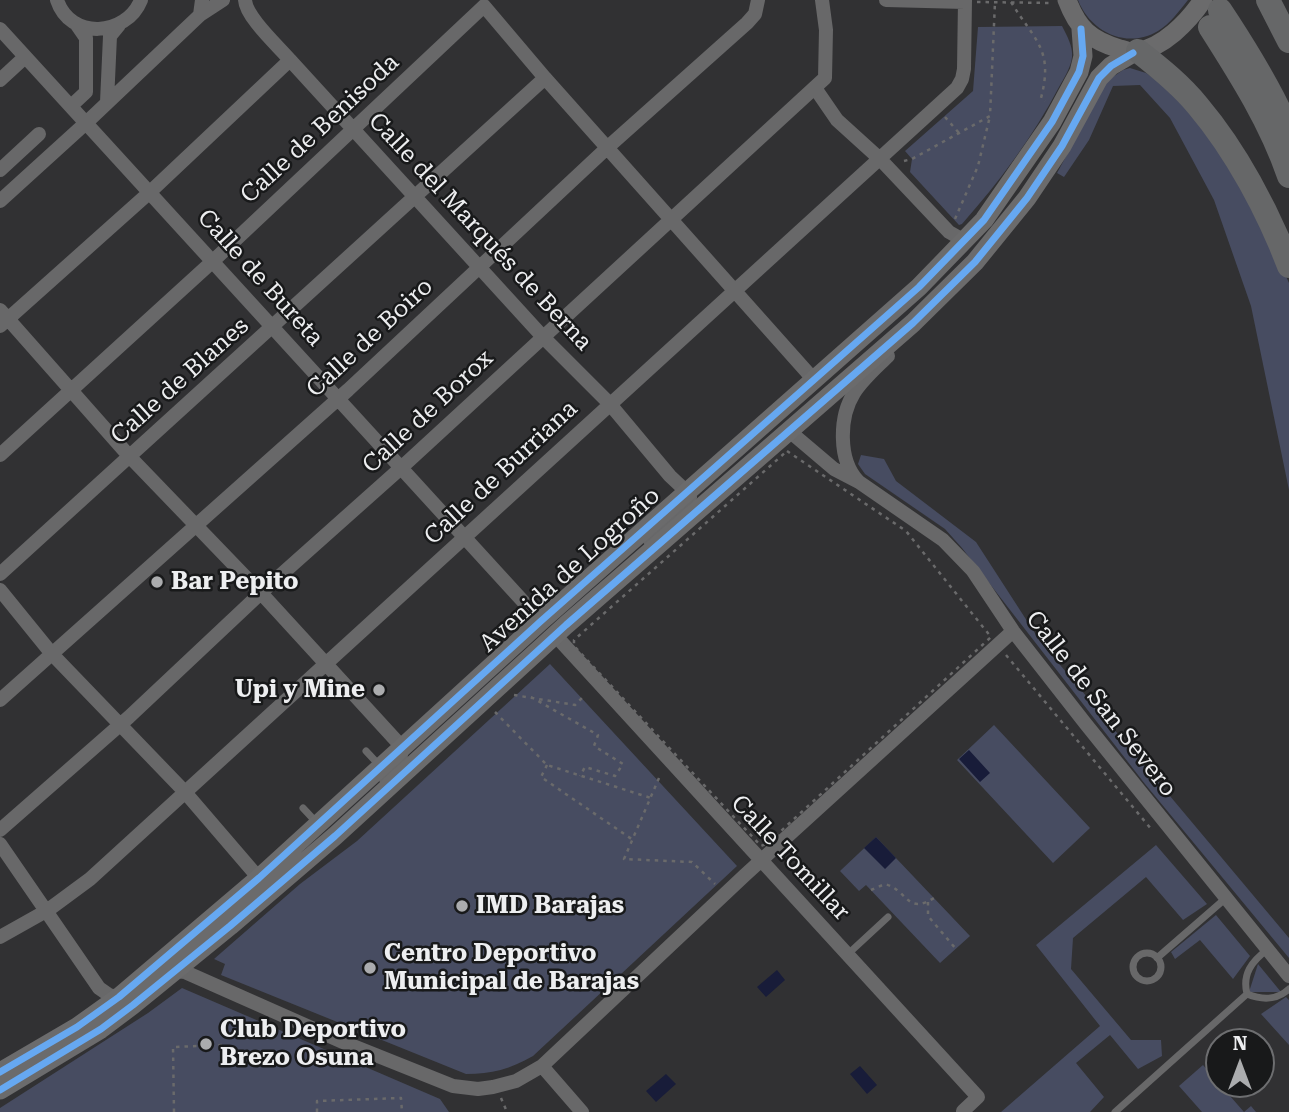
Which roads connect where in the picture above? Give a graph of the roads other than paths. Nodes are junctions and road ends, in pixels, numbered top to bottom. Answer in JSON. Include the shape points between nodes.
{"nodes":[{"id":1,"x":57,"y":0,"type":"edge"},
{"id":2,"x":141,"y":0,"type":"edge"},
{"id":3,"x":223,"y":0,"type":"edge"},
{"id":4,"x":245,"y":0,"type":"edge"},
{"id":5,"x":758,"y":0,"type":"edge"},
{"id":6,"x":822,"y":0,"type":"edge"},
{"id":7,"x":886,"y":0,"type":"edge"},
{"id":8,"x":1268,"y":0,"type":"edge"},
{"id":9,"x":965,"y":1,"type":"edge"},
{"id":10,"x":1059,"y":1,"type":"edge"},
{"id":11,"x":484,"y":3,"type":"edge"},
{"id":12,"x":201,"y":7,"type":"edge"},
{"id":13,"x":1211,"y":12,"type":"edge"},
{"id":14,"x":78,"y":25,"type":"junction"},
{"id":15,"x":119,"y":25,"type":"junction"},
{"id":16,"x":0,"y":29,"type":"edge"},
{"id":17,"x":1081,"y":29,"type":"junction"},
{"id":18,"x":1289,"y":41,"type":"edge"},
{"id":19,"x":1136,"y":52,"type":"junction"},
{"id":20,"x":25,"y":57,"type":"junction"},
{"id":21,"x":290,"y":60,"type":"junction"},
{"id":22,"x":545,"y":78,"type":"junction"},
{"id":23,"x":0,"y":80,"type":"edge"},
{"id":24,"x":815,"y":88,"type":"junction"},
{"id":25,"x":107,"y":102,"type":"junction"},
{"id":26,"x":71,"y":106,"type":"junction"},
{"id":27,"x":87,"y":122,"type":"junction"},
{"id":28,"x":353,"y":129,"type":"junction"},
{"id":29,"x":1289,"y":131,"type":"edge"},
{"id":30,"x":39,"y":134,"type":"dead end"},
{"id":31,"x":608,"y":147,"type":"junction"},
{"id":32,"x":880,"y":159,"type":"junction"},
{"id":33,"x":0,"y":170,"type":"edge"},
{"id":34,"x":1289,"y":176,"type":"edge"},
{"id":35,"x":150,"y":192,"type":"junction"},
{"id":36,"x":414,"y":194,"type":"junction"},
{"id":37,"x":0,"y":201,"type":"edge"},
{"id":38,"x":671,"y":218,"type":"junction"},
{"id":39,"x":960,"y":233,"type":"junction"},
{"id":40,"x":213,"y":261,"type":"junction"},
{"id":41,"x":1289,"y":265,"type":"edge"},
{"id":42,"x":480,"y":267,"type":"junction"},
{"id":43,"x":735,"y":290,"type":"junction"},
{"id":44,"x":3,"y":318,"type":"edge"},
{"id":45,"x":913,"y":323,"type":"junction"},
{"id":46,"x":273,"y":327,"type":"junction"},
{"id":47,"x":543,"y":337,"type":"junction"},
{"id":48,"x":815,"y":381,"type":"junction"},
{"id":49,"x":72,"y":390,"type":"junction"},
{"id":50,"x":339,"y":398,"type":"junction"},
{"id":51,"x":609,"y":403,"type":"junction"},
{"id":52,"x":788,"y":430,"type":"junction"},
{"id":53,"x":844,"y":448,"type":"junction"},
{"id":54,"x":810,"y":449,"type":"junction"},
{"id":55,"x":0,"y":455,"type":"edge"},
{"id":56,"x":130,"y":457,"type":"junction"},
{"id":57,"x":402,"y":467,"type":"junction"},
{"id":58,"x":859,"y":482,"type":"junction"},
{"id":59,"x":687,"y":492,"type":"junction"},
{"id":60,"x":196,"y":525,"type":"junction"},
{"id":61,"x":466,"y":537,"type":"junction"},
{"id":62,"x":627,"y":571,"type":"junction"},
{"id":63,"x":0,"y":575,"type":"edge"},
{"id":64,"x":0,"y":590,"type":"edge"},
{"id":65,"x":261,"y":593,"type":"junction"},
{"id":66,"x":1013,"y":631,"type":"junction"},
{"id":67,"x":556,"y":632,"type":"junction"},
{"id":68,"x":52,"y":654,"type":"junction"},
{"id":69,"x":326,"y":666,"type":"junction"},
{"id":70,"x":0,"y":700,"type":"edge"},
{"id":71,"x":119,"y":725,"type":"junction"},
{"id":72,"x":402,"y":747,"type":"junction"},
{"id":73,"x":366,"y":751,"type":"dead end"},
{"id":74,"x":381,"y":767,"type":"junction"},
{"id":75,"x":184,"y":791,"type":"junction"},
{"id":76,"x":303,"y":808,"type":"dead end"},
{"id":77,"x":318,"y":824,"type":"junction"},
{"id":78,"x":0,"y":830,"type":"edge"},
{"id":79,"x":335,"y":836,"type":"junction"},
{"id":80,"x":0,"y":844,"type":"edge"},
{"id":81,"x":760,"y":862,"type":"junction"},
{"id":82,"x":268,"y":882,"type":"junction"},
{"id":83,"x":1226,"y":898,"type":"junction"},
{"id":84,"x":47,"y":910,"type":"junction"},
{"id":85,"x":888,"y":917,"type":"dead end"},
{"id":86,"x":0,"y":937,"type":"edge"},
{"id":87,"x":1267,"y":950,"type":"junction"},
{"id":88,"x":847,"y":955,"type":"junction"},
{"id":89,"x":1157,"y":958,"type":"dead end"},
{"id":90,"x":176,"y":971,"type":"junction"},
{"id":91,"x":1289,"y":976,"type":"edge"},
{"id":92,"x":1289,"y":989,"type":"edge"},
{"id":93,"x":1247,"y":994,"type":"junction"},
{"id":94,"x":119,"y":997,"type":"junction"},
{"id":95,"x":542,"y":1066,"type":"junction"},
{"id":96,"x":0,"y":1072,"type":"edge"},
{"id":97,"x":0,"y":1090,"type":"edge"},
{"id":98,"x":963,"y":1111,"type":"edge"},
{"id":99,"x":582,"y":1112,"type":"edge"},
{"id":100,"x":1115,"y":1112,"type":"edge"}],
"edges":[{"from":1,"to":14,"type":"street"},
{"from":2,"to":15,"type":"street","via":[[130,18]]},
{"from":3,"to":12,"type":"street"},
{"from":4,"to":21,"type":"street","name":"Calle del Marqués de Berna","via":[[256,22]]},
{"from":5,"to":31,"type":"street","name":"Calle de Boiro","via":[[747,23]]},
{"from":6,"to":24,"type":"street","name":"Calle de Borox","via":[[825,78]]},
{"from":7,"to":9,"type":"street"},
{"from":8,"to":18,"type":"highway"},
{"from":9,"to":32,"type":"street","name":"Calle de Burriana","via":[[962,79]]},
{"from":10,"to":17,"type":"main road"},
{"from":11,"to":22,"type":"street"},
{"from":11,"to":28,"type":"street","name":"Calle de Benisoda"},
{"from":12,"to":25,"type":"street"},
{"from":13,"to":19,"type":"main road","name":"Avenida de Logroño"},
{"from":13,"to":29,"type":"highway","via":[[1245,47]]},
{"from":13,"to":34,"type":"highway"},
{"from":14,"to":15,"type":"street","via":[[105,30]]},
{"from":14,"to":26,"type":"street","via":[[86,38],[86,92]]},
{"from":15,"to":25,"type":"street","via":[[110,36]]},
{"from":16,"to":20,"type":"street","name":"Calle de Bureta"},
{"from":17,"to":19,"type":"main road","via":[[1104,44]]},
{"from":17,"to":39,"type":"main road","name":"Avenida de Logroño","via":[[1079,72],[1059,109],[1017,176]]},
{"from":19,"to":41,"type":"highway","via":[[1172,79],[1205,116],[1256,194]]},
{"from":19,"to":45,"type":"main road","name":"Avenida de Logroño","via":[[1099,78],[1027,198],[975,262]]},
{"from":20,"to":23,"type":"street"},
{"from":20,"to":26,"type":"street","name":"Calle de Bureta"},
{"from":21,"to":28,"type":"street","name":"Calle del Marqués de Berna"},
{"from":21,"to":35,"type":"street"},
{"from":22,"to":31,"type":"street"},
{"from":22,"to":36,"type":"street","name":"Calle de Blanes"},
{"from":24,"to":32,"type":"street","via":[[837,120]]},
{"from":24,"to":38,"type":"street","name":"Calle de Borox"},
{"from":25,"to":27,"type":"street"},
{"from":26,"to":27,"type":"street","name":"Calle de Bureta"},
{"from":27,"to":35,"type":"street","name":"Calle de Bureta"},
{"from":27,"to":37,"type":"street"},
{"from":28,"to":36,"type":"street","name":"Calle del Marqués de Berna"},
{"from":28,"to":40,"type":"street","name":"Calle de Benisoda"},
{"from":30,"to":33,"type":"street"},
{"from":31,"to":38,"type":"street"},
{"from":31,"to":42,"type":"street","name":"Calle de Boiro"},
{"from":32,"to":39,"type":"street","via":[[949,232]]},
{"from":32,"to":43,"type":"street","name":"Calle de Burriana"},
{"from":35,"to":40,"type":"street","name":"Calle de Bureta"},
{"from":35,"to":44,"type":"street"},
{"from":36,"to":42,"type":"street","name":"Calle del Marqués de Berna"},
{"from":36,"to":46,"type":"street","name":"Calle de Blanes"},
{"from":38,"to":43,"type":"street"},
{"from":38,"to":47,"type":"street","name":"Calle de Borox"},
{"from":39,"to":48,"type":"main road","name":"Avenida de Logroño","via":[[900,306]]},
{"from":40,"to":46,"type":"street","name":"Calle de Bureta"},
{"from":40,"to":49,"type":"street","name":"Calle de Benisoda"},
{"from":42,"to":47,"type":"street","name":"Calle del Marqués de Berna"},
{"from":42,"to":50,"type":"street","name":"Calle de Boiro"},
{"from":43,"to":48,"type":"street"},
{"from":43,"to":51,"type":"street","name":"Calle de Burriana"},
{"from":44,"to":49,"type":"street"},
{"from":45,"to":52,"type":"main road","name":"Avenida de Logroño"},
{"from":45,"to":53,"type":"street","name":"Avenida de Logroño","via":[[907,336],[852,396]]},
{"from":46,"to":50,"type":"street","name":"Calle de Bureta"},
{"from":46,"to":56,"type":"street","name":"Calle de Blanes"},
{"from":47,"to":51,"type":"street","name":"Calle del Marqués de Berna"},
{"from":47,"to":57,"type":"street","name":"Calle de Borox"},
{"from":48,"to":52,"type":"main road","via":[[816,391],[785,419]]},
{"from":48,"to":59,"type":"main road","name":"Avenida de Logroño"},
{"from":49,"to":55,"type":"street","name":"Calle de Benisoda"},
{"from":49,"to":56,"type":"street"},
{"from":50,"to":57,"type":"street","name":"Calle de Bureta"},
{"from":50,"to":60,"type":"street","name":"Calle de Boiro"},
{"from":51,"to":59,"type":"street","name":"Calle del Marqués de Berna"},
{"from":51,"to":61,"type":"street","name":"Calle de Burriana"},
{"from":52,"to":54,"type":"street","name":"Calle de San Severo"},
{"from":52,"to":62,"type":"main road","name":"Avenida de Logroño"},
{"from":53,"to":54,"type":"street"},
{"from":53,"to":58,"type":"street","via":[[849,469]]},
{"from":54,"to":58,"type":"street","name":"Calle de San Severo"},
{"from":56,"to":60,"type":"street"},
{"from":56,"to":63,"type":"street","name":"Calle de Blanes"},
{"from":57,"to":61,"type":"street","name":"Calle de Bureta"},
{"from":57,"to":65,"type":"street","name":"Calle de Borox"},
{"from":58,"to":66,"type":"street","name":"Calle de San Severo","via":[[948,544],[973,571]]},
{"from":59,"to":62,"type":"street","name":"Avenida de Logroño","via":[[688,504],[640,550]]},
{"from":59,"to":67,"type":"main road","name":"Avenida de Logroño"},
{"from":60,"to":65,"type":"street"},
{"from":60,"to":68,"type":"street","name":"Calle de Boiro"},
{"from":61,"to":67,"type":"street","name":"Calle de Bureta"},
{"from":61,"to":69,"type":"street","name":"Calle de Burriana"},
{"from":62,"to":67,"type":"main road","name":"Avenida de Logroño"},
{"from":64,"to":68,"type":"street"},
{"from":65,"to":69,"type":"street"},
{"from":65,"to":71,"type":"street","name":"Calle de Borox"},
{"from":66,"to":81,"type":"street"},
{"from":66,"to":83,"type":"street","name":"Calle de San Severo"},
{"from":67,"to":72,"type":"main road","name":"Avenida de Logroño"},
{"from":67,"to":79,"type":"main road","name":"Avenida de Logroño"},
{"from":67,"to":81,"type":"street","name":"Calle Tomillar"},
{"from":68,"to":70,"type":"street","name":"Calle de Boiro"},
{"from":68,"to":71,"type":"street"},
{"from":69,"to":72,"type":"street"},
{"from":69,"to":75,"type":"street","name":"Calle de Burriana"},
{"from":71,"to":75,"type":"street"},
{"from":71,"to":78,"type":"street","name":"Calle de Borox"},
{"from":72,"to":74,"type":"main road","name":"Avenida de Logroño"},
{"from":72,"to":79,"type":"street","name":"Avenida de Logroño","via":[[397,767],[340,823]]},
{"from":73,"to":74,"type":"lane"},
{"from":74,"to":77,"type":"main road","name":"Avenida de Logroño"},
{"from":75,"to":82,"type":"street"},
{"from":75,"to":84,"type":"street","name":"Calle de Burriana","via":[[90,879]]},
{"from":76,"to":77,"type":"lane"},
{"from":77,"to":82,"type":"main road","name":"Avenida de Logroño"},
{"from":79,"to":82,"type":"main road","name":"Avenida de Logroño"},
{"from":80,"to":84,"type":"street"},
{"from":81,"to":88,"type":"street","name":"Calle Tomillar"},
{"from":81,"to":95,"type":"street"},
{"from":82,"to":90,"type":"main road","name":"Avenida de Logroño"},
{"from":82,"to":94,"type":"main road","name":"Avenida de Logroño"},
{"from":83,"to":87,"type":"street","name":"Calle de San Severo"},
{"from":83,"to":89,"type":"lane"},
{"from":84,"to":86,"type":"street","name":"Calle de Burriana"},
{"from":84,"to":94,"type":"street","via":[[99,988]]},
{"from":85,"to":88,"type":"lane"},
{"from":87,"to":91,"type":"street","name":"Calle de San Severo"},
{"from":87,"to":93,"type":"lane","via":[[1248,970]]},
{"from":88,"to":98,"type":"street","name":"Calle Tomillar","via":[[978,1097]]},
{"from":90,"to":95,"type":"street","via":[[453,1086],[494,1087]]},
{"from":90,"to":97,"type":"main road","name":"Avenida de Logroño","via":[[101,1029]]},
{"from":92,"to":93,"type":"lane","via":[[1270,999]]},
{"from":93,"to":100,"type":"lane"},
{"from":94,"to":96,"type":"main road","name":"Avenida de Logroño"},
{"from":95,"to":99,"type":"street"}]}
